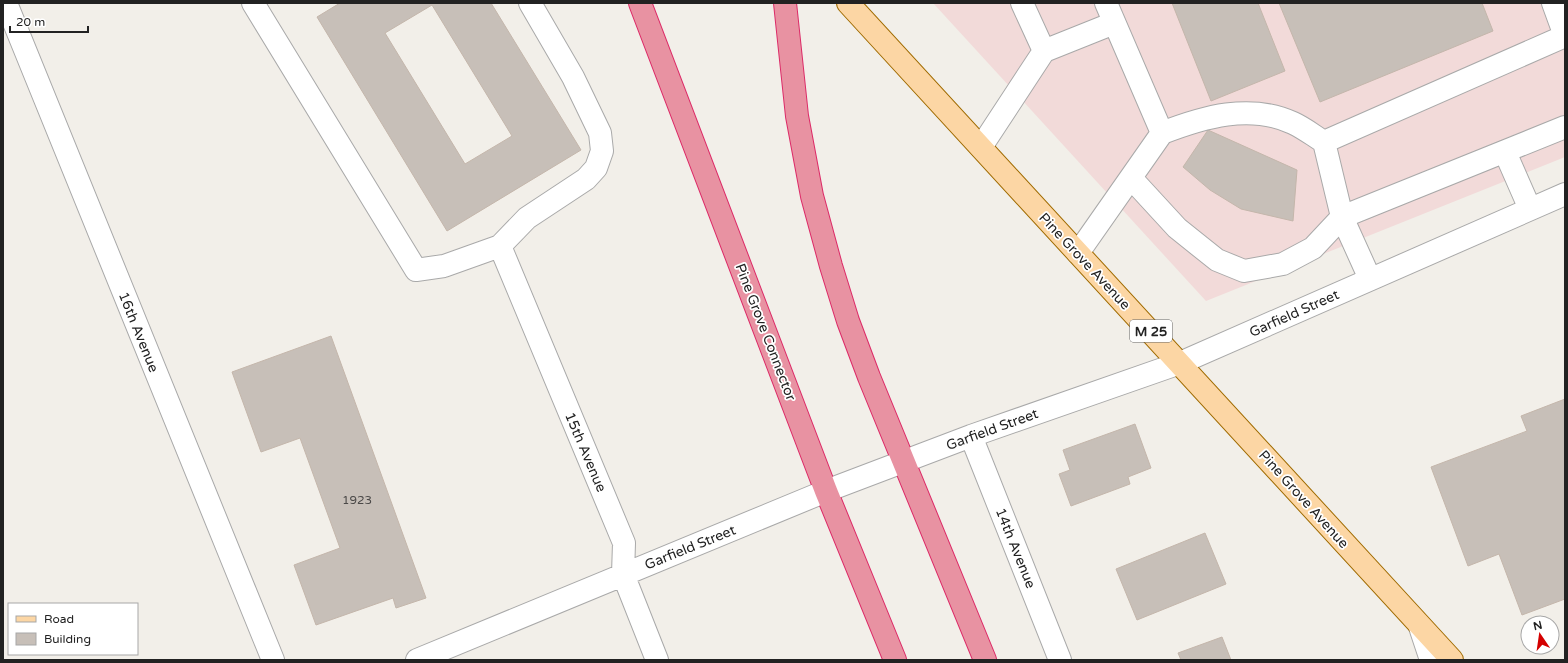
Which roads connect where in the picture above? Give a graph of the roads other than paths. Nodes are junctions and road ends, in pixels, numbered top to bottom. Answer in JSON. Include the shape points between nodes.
{"nodes":[{"id":1,"x":6,"y":3,"type":"edge"},
{"id":2,"x":254,"y":3,"type":"edge"},
{"id":3,"x":530,"y":3,"type":"edge"},
{"id":4,"x":640,"y":3,"type":"edge"},
{"id":5,"x":785,"y":3,"type":"edge"},
{"id":6,"x":848,"y":3,"type":"edge"},
{"id":7,"x":1022,"y":3,"type":"edge"},
{"id":8,"x":1106,"y":3,"type":"edge"},
{"id":9,"x":1553,"y":3,"type":"edge"},
{"id":10,"x":1114,"y":23,"type":"junction"},
{"id":11,"x":1565,"y":36,"type":"edge"},
{"id":12,"x":1044,"y":52,"type":"junction"},
{"id":13,"x":1565,"y":128,"type":"edge"},
{"id":14,"x":1162,"y":133,"type":"junction"},
{"id":15,"x":1324,"y":142,"type":"junction"},
{"id":16,"x":981,"y":147,"type":"junction"},
{"id":17,"x":1505,"y":152,"type":"junction"},
{"id":18,"x":1131,"y":178,"type":"junction"},
{"id":19,"x":1565,"y":194,"type":"edge"},
{"id":20,"x":1530,"y":209,"type":"junction"},
{"id":21,"x":1342,"y":217,"type":"junction"},
{"id":22,"x":500,"y":246,"type":"junction"},
{"id":23,"x":1078,"y":253,"type":"junction"},
{"id":24,"x":1370,"y":280,"type":"junction"},
{"id":25,"x":1180,"y":363,"type":"junction"},
{"id":26,"x":971,"y":436,"type":"junction"},
{"id":27,"x":904,"y":462,"type":"junction"},
{"id":28,"x":826,"y":491,"type":"junction"},
{"id":29,"x":623,"y":574,"type":"junction"},
{"id":30,"x":1420,"y":626,"type":"junction"},
{"id":31,"x":274,"y":660,"type":"edge"},
{"id":32,"x":416,"y":660,"type":"edge"},
{"id":33,"x":657,"y":660,"type":"edge"},
{"id":34,"x":895,"y":660,"type":"edge"},
{"id":35,"x":985,"y":660,"type":"edge"},
{"id":36,"x":1060,"y":660,"type":"edge"},
{"id":37,"x":1432,"y":660,"type":"edge"},
{"id":38,"x":1452,"y":660,"type":"edge"}],
"edges":[{"from":1,"to":31,"type":"street","name":"16th Avenue"},
{"from":2,"to":22,"type":"street","via":[[416,270],[444,266]]},
{"from":3,"to":22,"type":"street","via":[[573,77],[600,133],[602,151],[596,168],[586,179],[527,218]]},
{"from":4,"to":28,"type":"highway","name":"Pine Grove Connector"},
{"from":5,"to":27,"type":"highway","via":[[797,116],[814,204],[848,321]]},
{"from":6,"to":16,"type":"main road","name":"Pine Grove Avenue","number":"M 25"},
{"from":7,"to":12,"type":"street"},
{"from":8,"to":10,"type":"street"},
{"from":9,"to":11,"type":"street"},
{"from":10,"to":12,"type":"street"},
{"from":10,"to":14,"type":"street"},
{"from":11,"to":15,"type":"street"},
{"from":12,"to":16,"type":"street"},
{"from":13,"to":17,"type":"street"},
{"from":14,"to":15,"type":"street","via":[[1192,121],[1222,114],[1262,113],[1292,123]]},
{"from":14,"to":18,"type":"street"},
{"from":15,"to":21,"type":"street"},
{"from":16,"to":23,"type":"main road","name":"Pine Grove Avenue","number":"M 25"},
{"from":17,"to":20,"type":"street"},
{"from":17,"to":21,"type":"street"},
{"from":18,"to":21,"type":"street","via":[[1177,228],[1217,260],[1244,271],[1282,264],[1313,248]]},
{"from":18,"to":23,"type":"street"},
{"from":19,"to":20,"type":"street","name":"Garfield Street"},
{"from":20,"to":24,"type":"street","name":"Garfield Street"},
{"from":21,"to":24,"type":"street"},
{"from":22,"to":29,"type":"street","name":"15th Avenue","via":[[624,543]]},
{"from":23,"to":25,"type":"main road","name":"Pine Grove Avenue","number":"M 25"},
{"from":24,"to":25,"type":"street","name":"Garfield Street"},
{"from":25,"to":26,"type":"street","name":"Garfield Street"},
{"from":25,"to":30,"type":"main road","name":"Pine Grove Avenue","number":"M 25"},
{"from":26,"to":27,"type":"street","name":"Garfield Street"},
{"from":26,"to":36,"type":"street","name":"14th Avenue"},
{"from":27,"to":28,"type":"street","name":"Garfield Street"},
{"from":27,"to":35,"type":"highway"},
{"from":28,"to":29,"type":"street","name":"Garfield Street"},
{"from":28,"to":34,"type":"highway","name":"Pine Grove Connector"},
{"from":29,"to":32,"type":"street","name":"Garfield Street"},
{"from":29,"to":33,"type":"street","name":"15th Avenue"},
{"from":30,"to":37,"type":"street"},
{"from":30,"to":38,"type":"main road","name":"Pine Grove Avenue","number":"M 25"}]}
